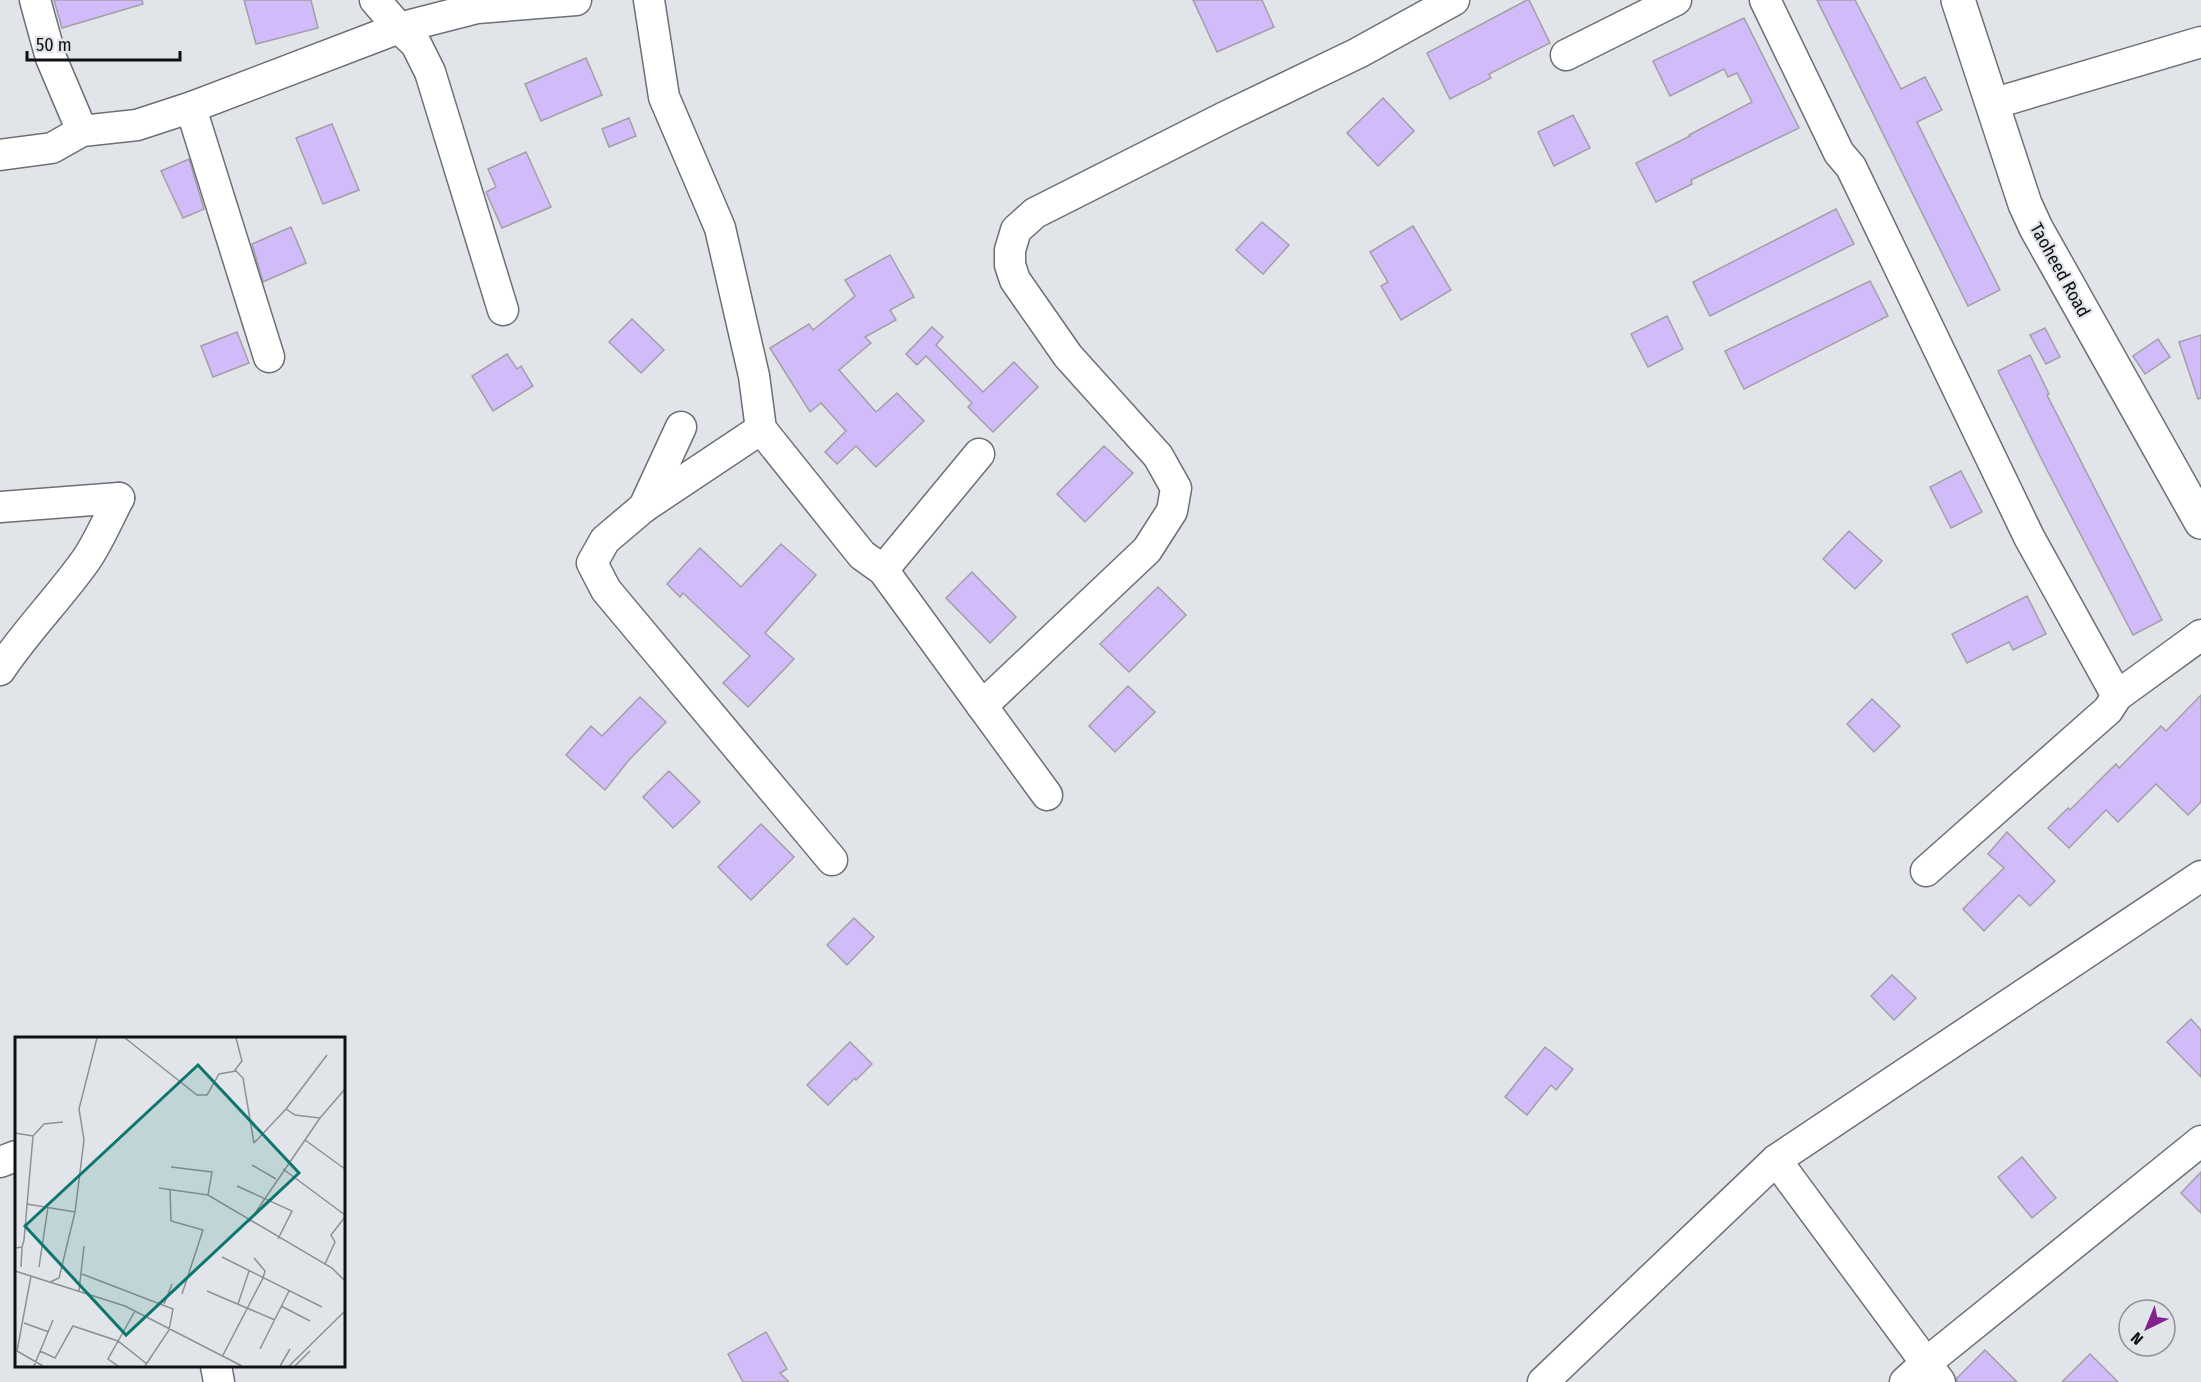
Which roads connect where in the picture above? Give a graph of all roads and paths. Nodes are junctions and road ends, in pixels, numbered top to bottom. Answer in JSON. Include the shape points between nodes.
{"nodes":[{"id":1,"x":35,"y":0,"type":"edge"},
{"id":2,"x":375,"y":0,"type":"edge"},
{"id":3,"x":576,"y":0,"type":"edge"},
{"id":4,"x":649,"y":0,"type":"edge"},
{"id":5,"x":1455,"y":0,"type":"edge"},
{"id":6,"x":1676,"y":0,"type":"edge"},
{"id":7,"x":1765,"y":0,"type":"edge"},
{"id":8,"x":1958,"y":0,"type":"edge"},
{"id":9,"x":399,"y":28,"type":"junction"},
{"id":10,"x":2201,"y":42,"type":"edge"},
{"id":11,"x":1566,"y":55,"type":"dead end"},
{"id":12,"x":1992,"y":104,"type":"junction"},
{"id":13,"x":192,"y":107,"type":"junction"},
{"id":14,"x":82,"y":131,"type":"junction"},
{"id":15,"x":0,"y":155,"type":"edge"},
{"id":16,"x":503,"y":310,"type":"dead end"},
{"id":17,"x":269,"y":357,"type":"dead end"},
{"id":18,"x":681,"y":427,"type":"dead end"},
{"id":19,"x":761,"y":429,"type":"junction"},
{"id":20,"x":979,"y":453,"type":"dead end"},
{"id":21,"x":0,"y":507,"type":"edge"},
{"id":22,"x":644,"y":507,"type":"junction"},
{"id":23,"x":2201,"y":522,"type":"edge"},
{"id":24,"x":883,"y":570,"type":"junction"},
{"id":25,"x":2201,"y":635,"type":"edge"},
{"id":26,"x":0,"y":670,"type":"edge"},
{"id":27,"x":2117,"y":696,"type":"junction"},
{"id":28,"x":982,"y":706,"type":"junction"},
{"id":29,"x":1047,"y":795,"type":"dead end"},
{"id":30,"x":832,"y":861,"type":"dead end"},
{"id":31,"x":1926,"y":871,"type":"dead end"},
{"id":32,"x":2201,"y":876,"type":"edge"},
{"id":33,"x":2201,"y":1141,"type":"edge"},
{"id":34,"x":15,"y":1156,"type":"edge"},
{"id":35,"x":1776,"y":1160,"type":"junction"},
{"id":36,"x":0,"y":1162,"type":"edge"},
{"id":37,"x":216,"y":1367,"type":"edge"},
{"id":38,"x":1924,"y":1376,"type":"edge"},
{"id":39,"x":219,"y":1382,"type":"edge"},
{"id":40,"x":1543,"y":1382,"type":"edge"}],
"edges":[{"from":1,"to":14,"type":"street","via":[[51,58]]},
{"from":2,"to":9,"type":"street"},
{"from":3,"to":9,"type":"street","via":[[477,8]]},
{"from":4,"to":19,"type":"street","via":[[664,98],[720,228],[754,376]]},
{"from":5,"to":28,"type":"street","via":[[1358,53],[1035,213],[1016,230],[1010,250],[1015,280],[1068,357],[1158,456],[1176,488],[1172,511],[1147,550]]},
{"from":6,"to":11,"type":"street"},
{"from":7,"to":27,"type":"street","via":[[1839,153],[1851,167],[2029,537]]},
{"from":8,"to":12,"type":"main road","name":"Taoheed Road"},
{"from":9,"to":13,"type":"street"},
{"from":9,"to":16,"type":"street","via":[[416,44],[430,72]]},
{"from":10,"to":12,"type":"street"},
{"from":12,"to":23,"type":"main road","name":"Taoheed Road","via":[[2036,228]]},
{"from":13,"to":14,"type":"street","via":[[137,125]]},
{"from":13,"to":17,"type":"street"},
{"from":14,"to":15,"type":"street","via":[[52,148]]},
{"from":18,"to":22,"type":"street"},
{"from":19,"to":22,"type":"street"},
{"from":19,"to":24,"type":"street","via":[[862,555]]},
{"from":20,"to":24,"type":"street"},
{"from":21,"to":26,"type":"street","via":[[119,498],[87,558]]},
{"from":22,"to":30,"type":"street","via":[[605,540],[592,563],[606,590]]},
{"from":24,"to":28,"type":"street"},
{"from":25,"to":27,"type":"street"},
{"from":27,"to":31,"type":"street","via":[[2108,710]]},
{"from":28,"to":29,"type":"street"},
{"from":32,"to":35,"type":"street"},
{"from":33,"to":38,"type":"street"},
{"from":34,"to":36,"type":"street"},
{"from":35,"to":38,"type":"street"},
{"from":35,"to":40,"type":"street"},
{"from":37,"to":39,"type":"street"}]}
